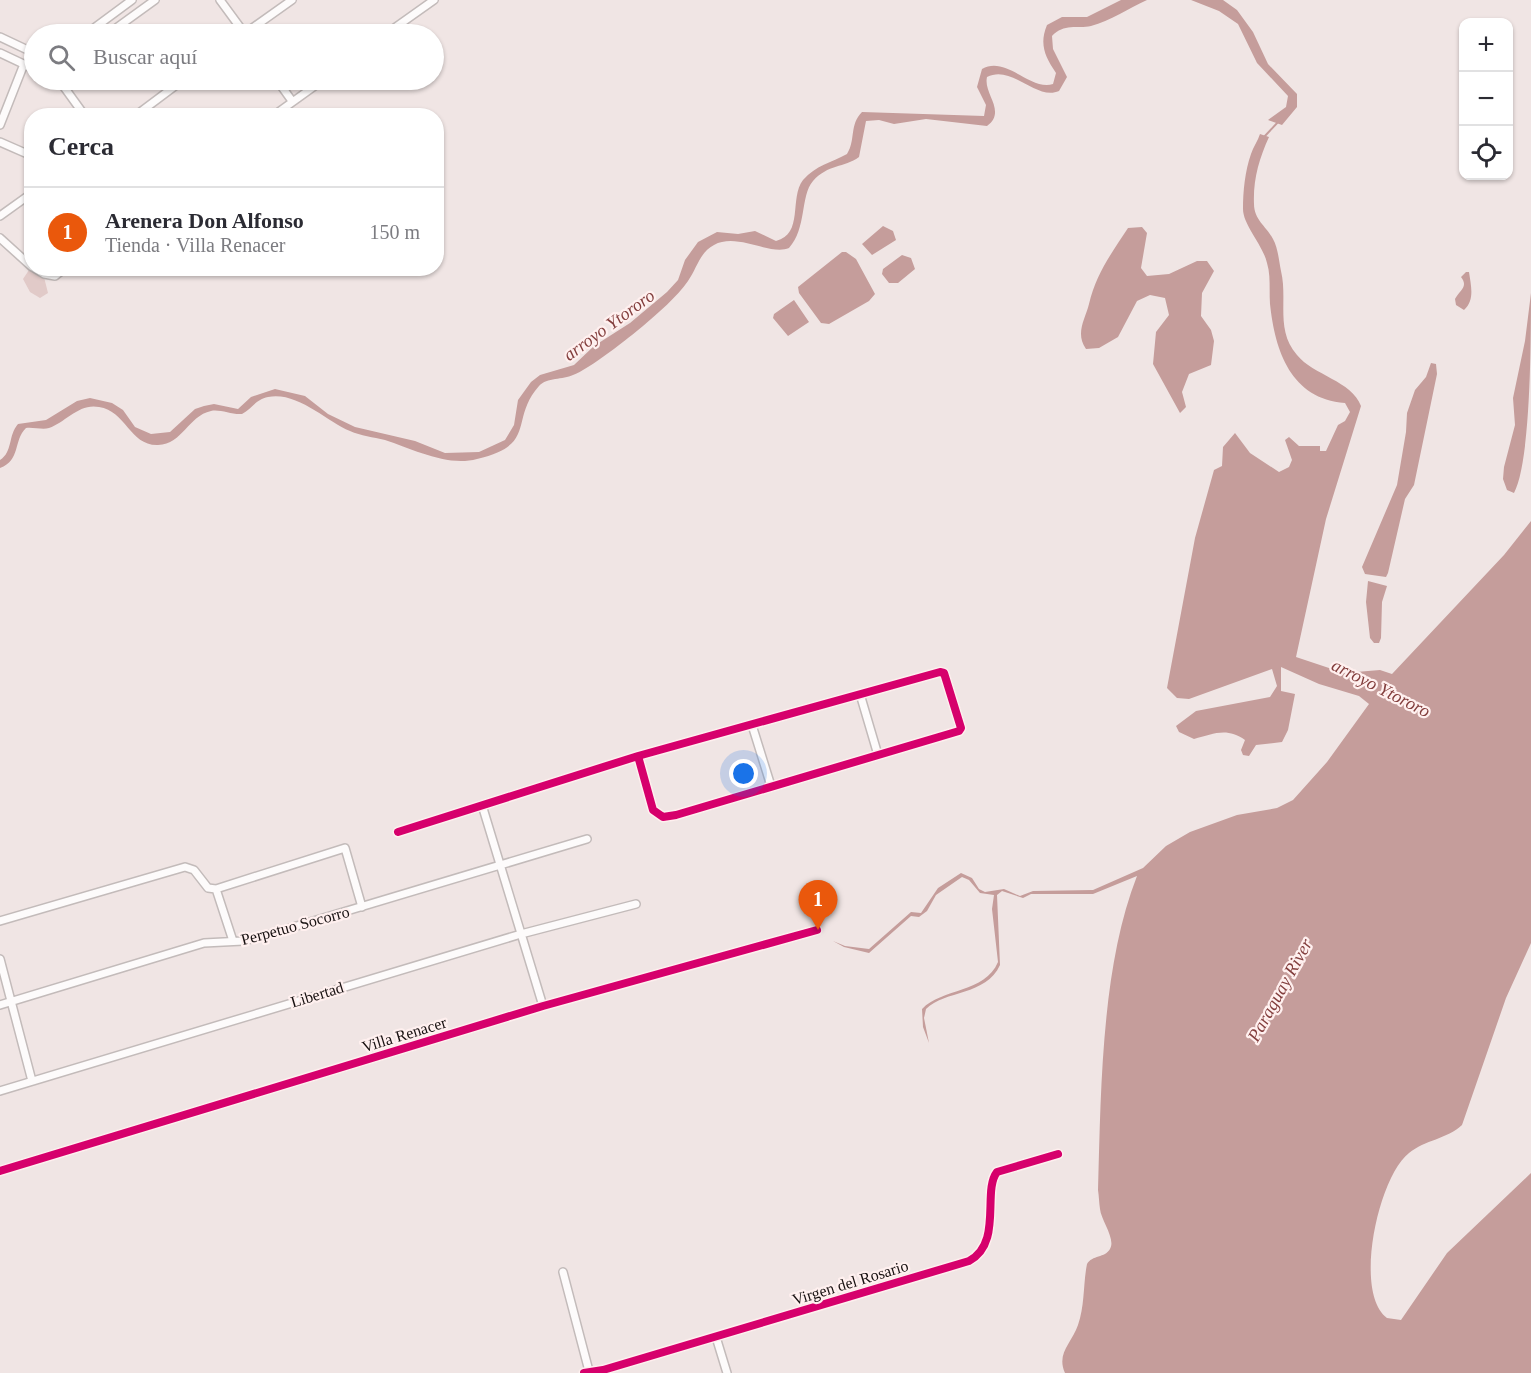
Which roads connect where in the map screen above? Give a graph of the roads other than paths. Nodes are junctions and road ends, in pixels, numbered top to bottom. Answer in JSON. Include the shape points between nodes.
{"nodes":[{"id":1,"x":132,"y":0,"type":"edge"},
{"id":2,"x":155,"y":0,"type":"edge"},
{"id":3,"x":220,"y":0,"type":"edge"},
{"id":4,"x":292,"y":0,"type":"edge"},
{"id":5,"x":434,"y":0,"type":"edge"},
{"id":6,"x":100,"y":24,"type":"edge"},
{"id":7,"x":122,"y":24,"type":"edge"},
{"id":8,"x":238,"y":24,"type":"edge"},
{"id":9,"x":259,"y":24,"type":"edge"},
{"id":10,"x":400,"y":24,"type":"edge"},
{"id":11,"x":0,"y":37,"type":"edge"},
{"id":12,"x":24,"y":48,"type":"edge"},
{"id":13,"x":0,"y":53,"type":"edge"},
{"id":14,"x":24,"y":64,"type":"joint"},
{"id":15,"x":66,"y":90,"type":"edge"},
{"id":16,"x":170,"y":90,"type":"edge"},
{"id":17,"x":284,"y":90,"type":"edge"},
{"id":18,"x":308,"y":90,"type":"edge"},
{"id":19,"x":292,"y":101,"type":"junction"},
{"id":20,"x":79,"y":108,"type":"edge"},
{"id":21,"x":146,"y":108,"type":"edge"},
{"id":22,"x":283,"y":108,"type":"edge"},
{"id":23,"x":0,"y":125,"type":"edge"},
{"id":24,"x":0,"y":142,"type":"edge"},
{"id":25,"x":24,"y":152,"type":"edge"},
{"id":26,"x":24,"y":198,"type":"edge"},
{"id":27,"x":0,"y":216,"type":"edge"},
{"id":28,"x":0,"y":238,"type":"edge"},
{"id":29,"x":24,"y":260,"type":"edge"},
{"id":30,"x":860,"y":694,"type":"junction"},
{"id":31,"x":752,"y":725,"type":"junction"},
{"id":32,"x":878,"y":755,"type":"junction"},
{"id":33,"x":638,"y":756,"type":"junction"},
{"id":34,"x":771,"y":786,"type":"junction"},
{"id":35,"x":482,"y":805,"type":"junction"},
{"id":36,"x":398,"y":832,"type":"dead end"},
{"id":37,"x":587,"y":839,"type":"dead end"},
{"id":38,"x":501,"y":866,"type":"junction"},
{"id":39,"x":216,"y":889,"type":"junction"},
{"id":40,"x":636,"y":904,"type":"dead end"},
{"id":41,"x":362,"y":907,"type":"junction"},
{"id":42,"x":0,"y":921,"type":"edge"},
{"id":43,"x":817,"y":930,"type":"dead end"},
{"id":44,"x":521,"y":934,"type":"junction"},
{"id":45,"x":233,"y":941,"type":"junction"},
{"id":46,"x":0,"y":959,"type":"edge"},
{"id":47,"x":11,"y":1002,"type":"junction"},
{"id":48,"x":0,"y":1005,"type":"edge"},
{"id":49,"x":543,"y":1006,"type":"junction"},
{"id":50,"x":32,"y":1082,"type":"junction"},
{"id":51,"x":0,"y":1091,"type":"edge"},
{"id":52,"x":1058,"y":1154,"type":"dead end"},
{"id":53,"x":0,"y":1171,"type":"edge"},
{"id":54,"x":563,"y":1272,"type":"dead end"},
{"id":55,"x":716,"y":1337,"type":"junction"},
{"id":56,"x":603,"y":1371,"type":"edge"},
{"id":57,"x":587,"y":1372,"type":"edge"},
{"id":58,"x":727,"y":1373,"type":"edge"}],
"edges":[{"from":1,"to":6,"type":"street"},
{"from":2,"to":7,"type":"street"},
{"from":3,"to":8,"type":"street"},
{"from":4,"to":9,"type":"street"},
{"from":5,"to":10,"type":"street"},
{"from":11,"to":12,"type":"street"},
{"from":13,"to":14,"type":"street"},
{"from":14,"to":23,"type":"street"},
{"from":15,"to":20,"type":"street"},
{"from":16,"to":21,"type":"street"},
{"from":17,"to":19,"type":"street"},
{"from":18,"to":19,"type":"street"},
{"from":19,"to":22,"type":"street"},
{"from":24,"to":25,"type":"street"},
{"from":26,"to":27,"type":"street"},
{"from":28,"to":29,"type":"street"},
{"from":30,"to":31,"type":"street"},
{"from":30,"to":32,"type":"street"},
{"from":30,"to":32,"type":"street","via":[[942,672],[961,728]]},
{"from":31,"to":33,"type":"street"},
{"from":31,"to":34,"type":"street"},
{"from":32,"to":34,"type":"street"},
{"from":33,"to":34,"type":"street","via":[[653,810],[663,817]]},
{"from":33,"to":35,"type":"street"},
{"from":35,"to":36,"type":"street"},
{"from":35,"to":38,"type":"street"},
{"from":37,"to":38,"type":"street","name":"Perpetuo Socorro"},
{"from":38,"to":41,"type":"street","name":"Perpetuo Socorro"},
{"from":38,"to":44,"type":"street"},
{"from":39,"to":41,"type":"street","via":[[345,848]]},
{"from":39,"to":42,"type":"street","via":[[208,888],[194,870],[185,867]]},
{"from":39,"to":45,"type":"street"},
{"from":40,"to":44,"type":"street","name":"Libertad"},
{"from":41,"to":45,"type":"street","name":"Perpetuo Socorro","via":[[260,938]]},
{"from":43,"to":49,"type":"street","name":"Villa Renacer"},
{"from":44,"to":49,"type":"street"},
{"from":44,"to":50,"type":"street","name":"Libertad"},
{"from":45,"to":47,"type":"street","name":"Perpetuo Socorro","via":[[204,943]]},
{"from":46,"to":47,"type":"street"},
{"from":47,"to":48,"type":"street","name":"Perpetuo Socorro"},
{"from":47,"to":50,"type":"street"},
{"from":49,"to":53,"type":"street","name":"Villa Renacer"},
{"from":50,"to":51,"type":"street","name":"Libertad"},
{"from":52,"to":55,"type":"street","name":"Virgen del Rosario","via":[[997,1172],[991,1190],[988,1232],[981,1251],[969,1261]]},
{"from":54,"to":57,"type":"street"},
{"from":55,"to":56,"type":"street","name":"Virgen del Rosario"},
{"from":55,"to":58,"type":"street"},
{"from":56,"to":57,"type":"street","name":"Virgen del Rosario"}]}
